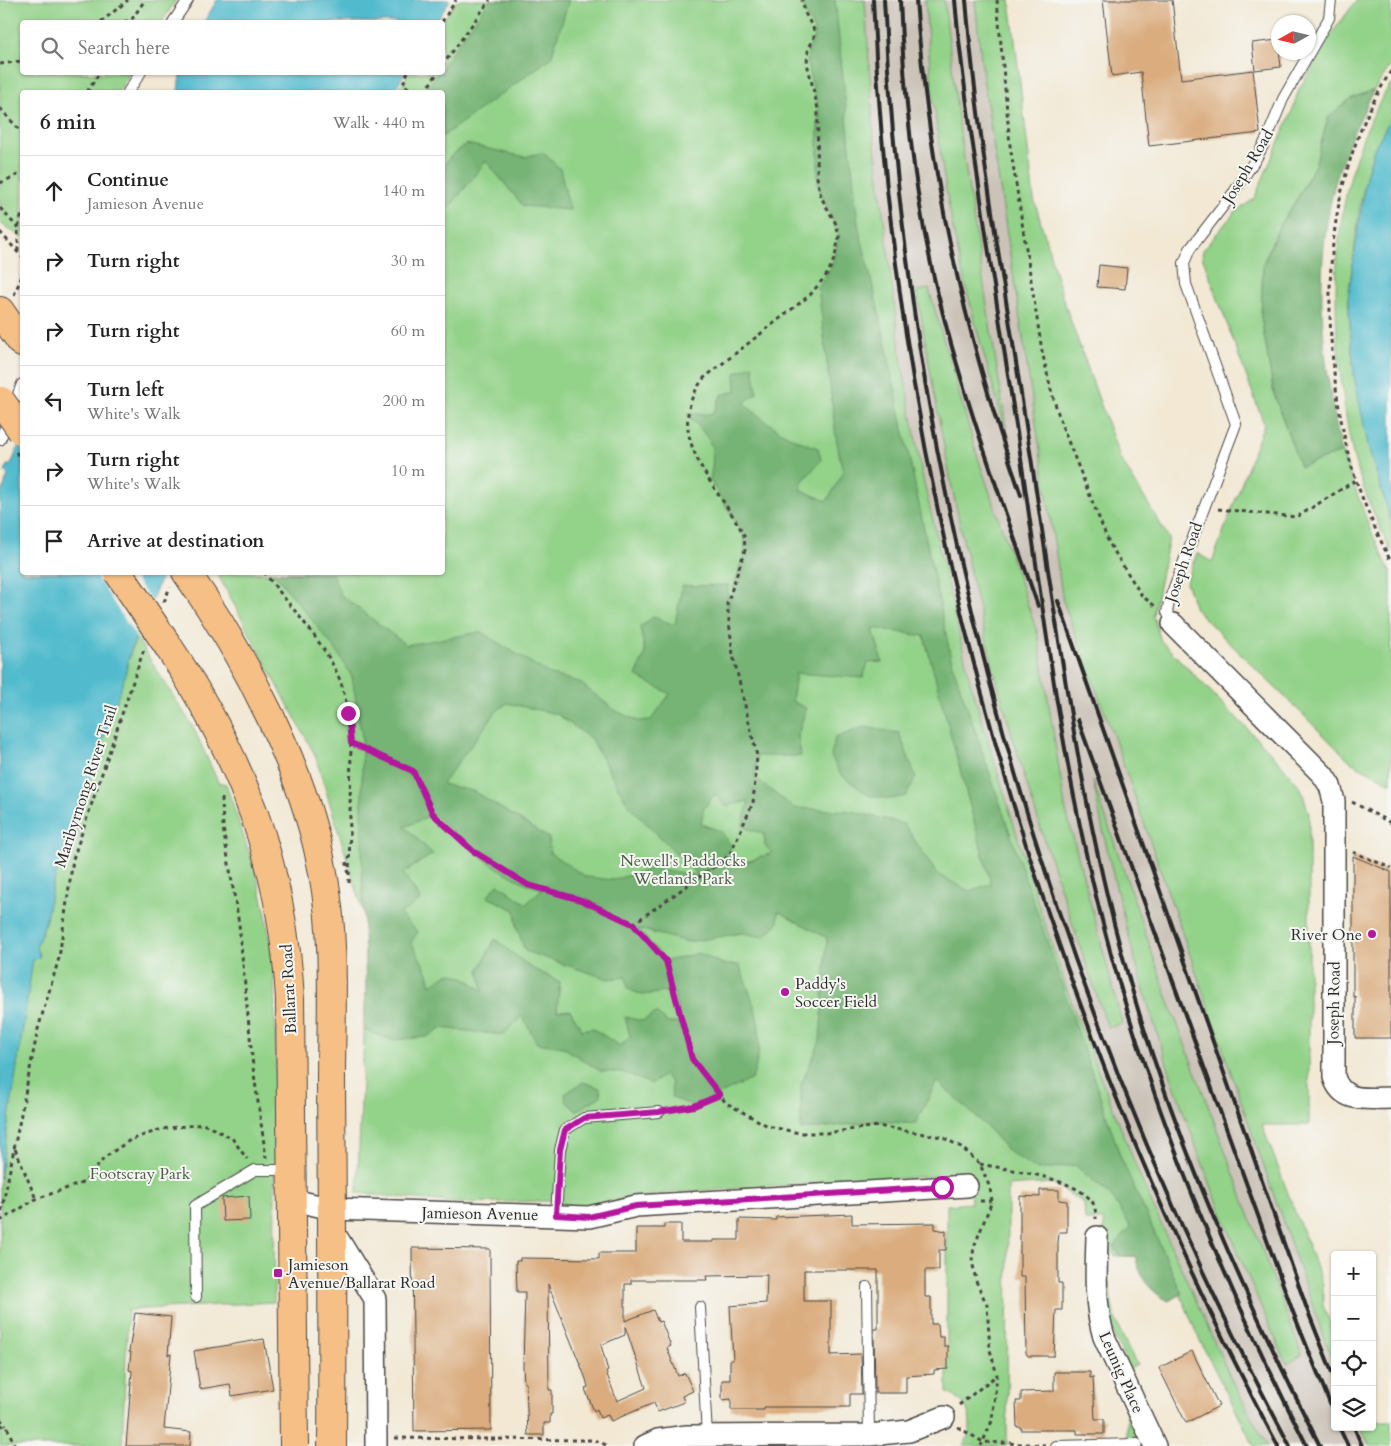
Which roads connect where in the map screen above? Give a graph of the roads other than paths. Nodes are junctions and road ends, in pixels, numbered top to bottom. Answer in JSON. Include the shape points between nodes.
{"nodes":[{"id":1,"x":188,"y":0,"type":"edge"},
{"id":2,"x":1332,"y":0,"type":"edge"},
{"id":3,"x":174,"y":20,"type":"edge"},
{"id":4,"x":139,"y":75,"type":"edge"},
{"id":5,"x":129,"y":90,"type":"edge"},
{"id":6,"x":0,"y":311,"type":"edge"},
{"id":7,"x":20,"y":341,"type":"edge"},
{"id":8,"x":20,"y":389,"type":"edge"},
{"id":9,"x":1,"y":400,"type":"edge"},
{"id":10,"x":20,"y":428,"type":"edge"},
{"id":11,"x":0,"y":440,"type":"edge"},
{"id":12,"x":120,"y":575,"type":"edge"},
{"id":13,"x":184,"y":579,"type":"edge"},
{"id":14,"x":1173,"y":624,"type":"joint"},
{"id":15,"x":1391,"y":1098,"type":"edge"},
{"id":16,"x":659,"y":1112,"type":"road end"},
{"id":17,"x":280,"y":1170,"type":"junction"},
{"id":18,"x":967,"y":1186,"type":"dead end"},
{"id":19,"x":293,"y":1200,"type":"junction"},
{"id":20,"x":556,"y":1215,"type":"junction"},
{"id":21,"x":333,"y":1220,"type":"junction"},
{"id":22,"x":1096,"y":1237,"type":"road end"},
{"id":23,"x":867,"y":1287,"type":"dead end"},
{"id":24,"x":196,"y":1297,"type":"dead end"},
{"id":25,"x":700,"y":1306,"type":"dead end"},
{"id":26,"x":944,"y":1417,"type":"road end"},
{"id":27,"x":707,"y":1436,"type":"junction"},
{"id":28,"x":869,"y":1436,"type":"junction"},
{"id":29,"x":376,"y":1442,"type":"edge"},
{"id":30,"x":1145,"y":1444,"type":"edge"},
{"id":31,"x":294,"y":1446,"type":"edge"},
{"id":32,"x":332,"y":1446,"type":"edge"},
{"id":33,"x":644,"y":1446,"type":"edge"},
{"id":34,"x":1056,"y":1446,"type":"edge"}],
"edges":[{"from":1,"to":3,"type":"lane"},
{"from":2,"to":14,"type":"lane","name":"Joseph Road","via":[[1329,18],[1283,99],[1257,157],[1190,249],[1184,263],[1186,284],[1236,424],[1167,607]]},
{"from":4,"to":5,"type":"lane"},
{"from":6,"to":7,"type":"highway"},
{"from":8,"to":11,"type":"lane"},
{"from":9,"to":10,"type":"highway","bridge":true},
{"from":12,"to":17,"type":"highway","name":"Ballarat Road","bridge":true,"via":[[156,647],[192,682],[230,752],[272,869],[288,952]]},
{"from":13,"to":21,"type":"highway","via":[[243,663],[280,740],[306,806],[323,872],[330,956]]},
{"from":14,"to":15,"type":"street","name":"Joseph Road","via":[[1326,778],[1334,795],[1334,1077],[1338,1088],[1348,1097]]},
{"from":16,"to":20,"type":"lane","via":[[584,1118],[565,1130],[560,1150]]},
{"from":17,"to":19,"type":"highway","name":"Ballarat Road"},
{"from":17,"to":24,"type":"lane","via":[[255,1170],[195,1206]]},
{"from":18,"to":20,"type":"street","name":"Jamieson Avenue","via":[[636,1206],[589,1217]]},
{"from":19,"to":21,"type":"street","name":"Jamieson Avenue"},
{"from":19,"to":31,"type":"highway","name":"Ballarat Road"},
{"from":20,"to":21,"type":"street","name":"Jamieson Avenue"},
{"from":21,"to":29,"type":"street","via":[[375,1299]]},
{"from":21,"to":32,"type":"highway"},
{"from":22,"to":30,"type":"street","name":"Leunig Place","via":[[1099,1318]]},
{"from":23,"to":28,"type":"lane"},
{"from":25,"to":27,"type":"lane"},
{"from":26,"to":28,"type":"street","via":[[909,1431]]},
{"from":27,"to":28,"type":"street"},
{"from":27,"to":33,"type":"street","via":[[658,1440]]},
{"from":30,"to":34,"type":"lane"}]}
